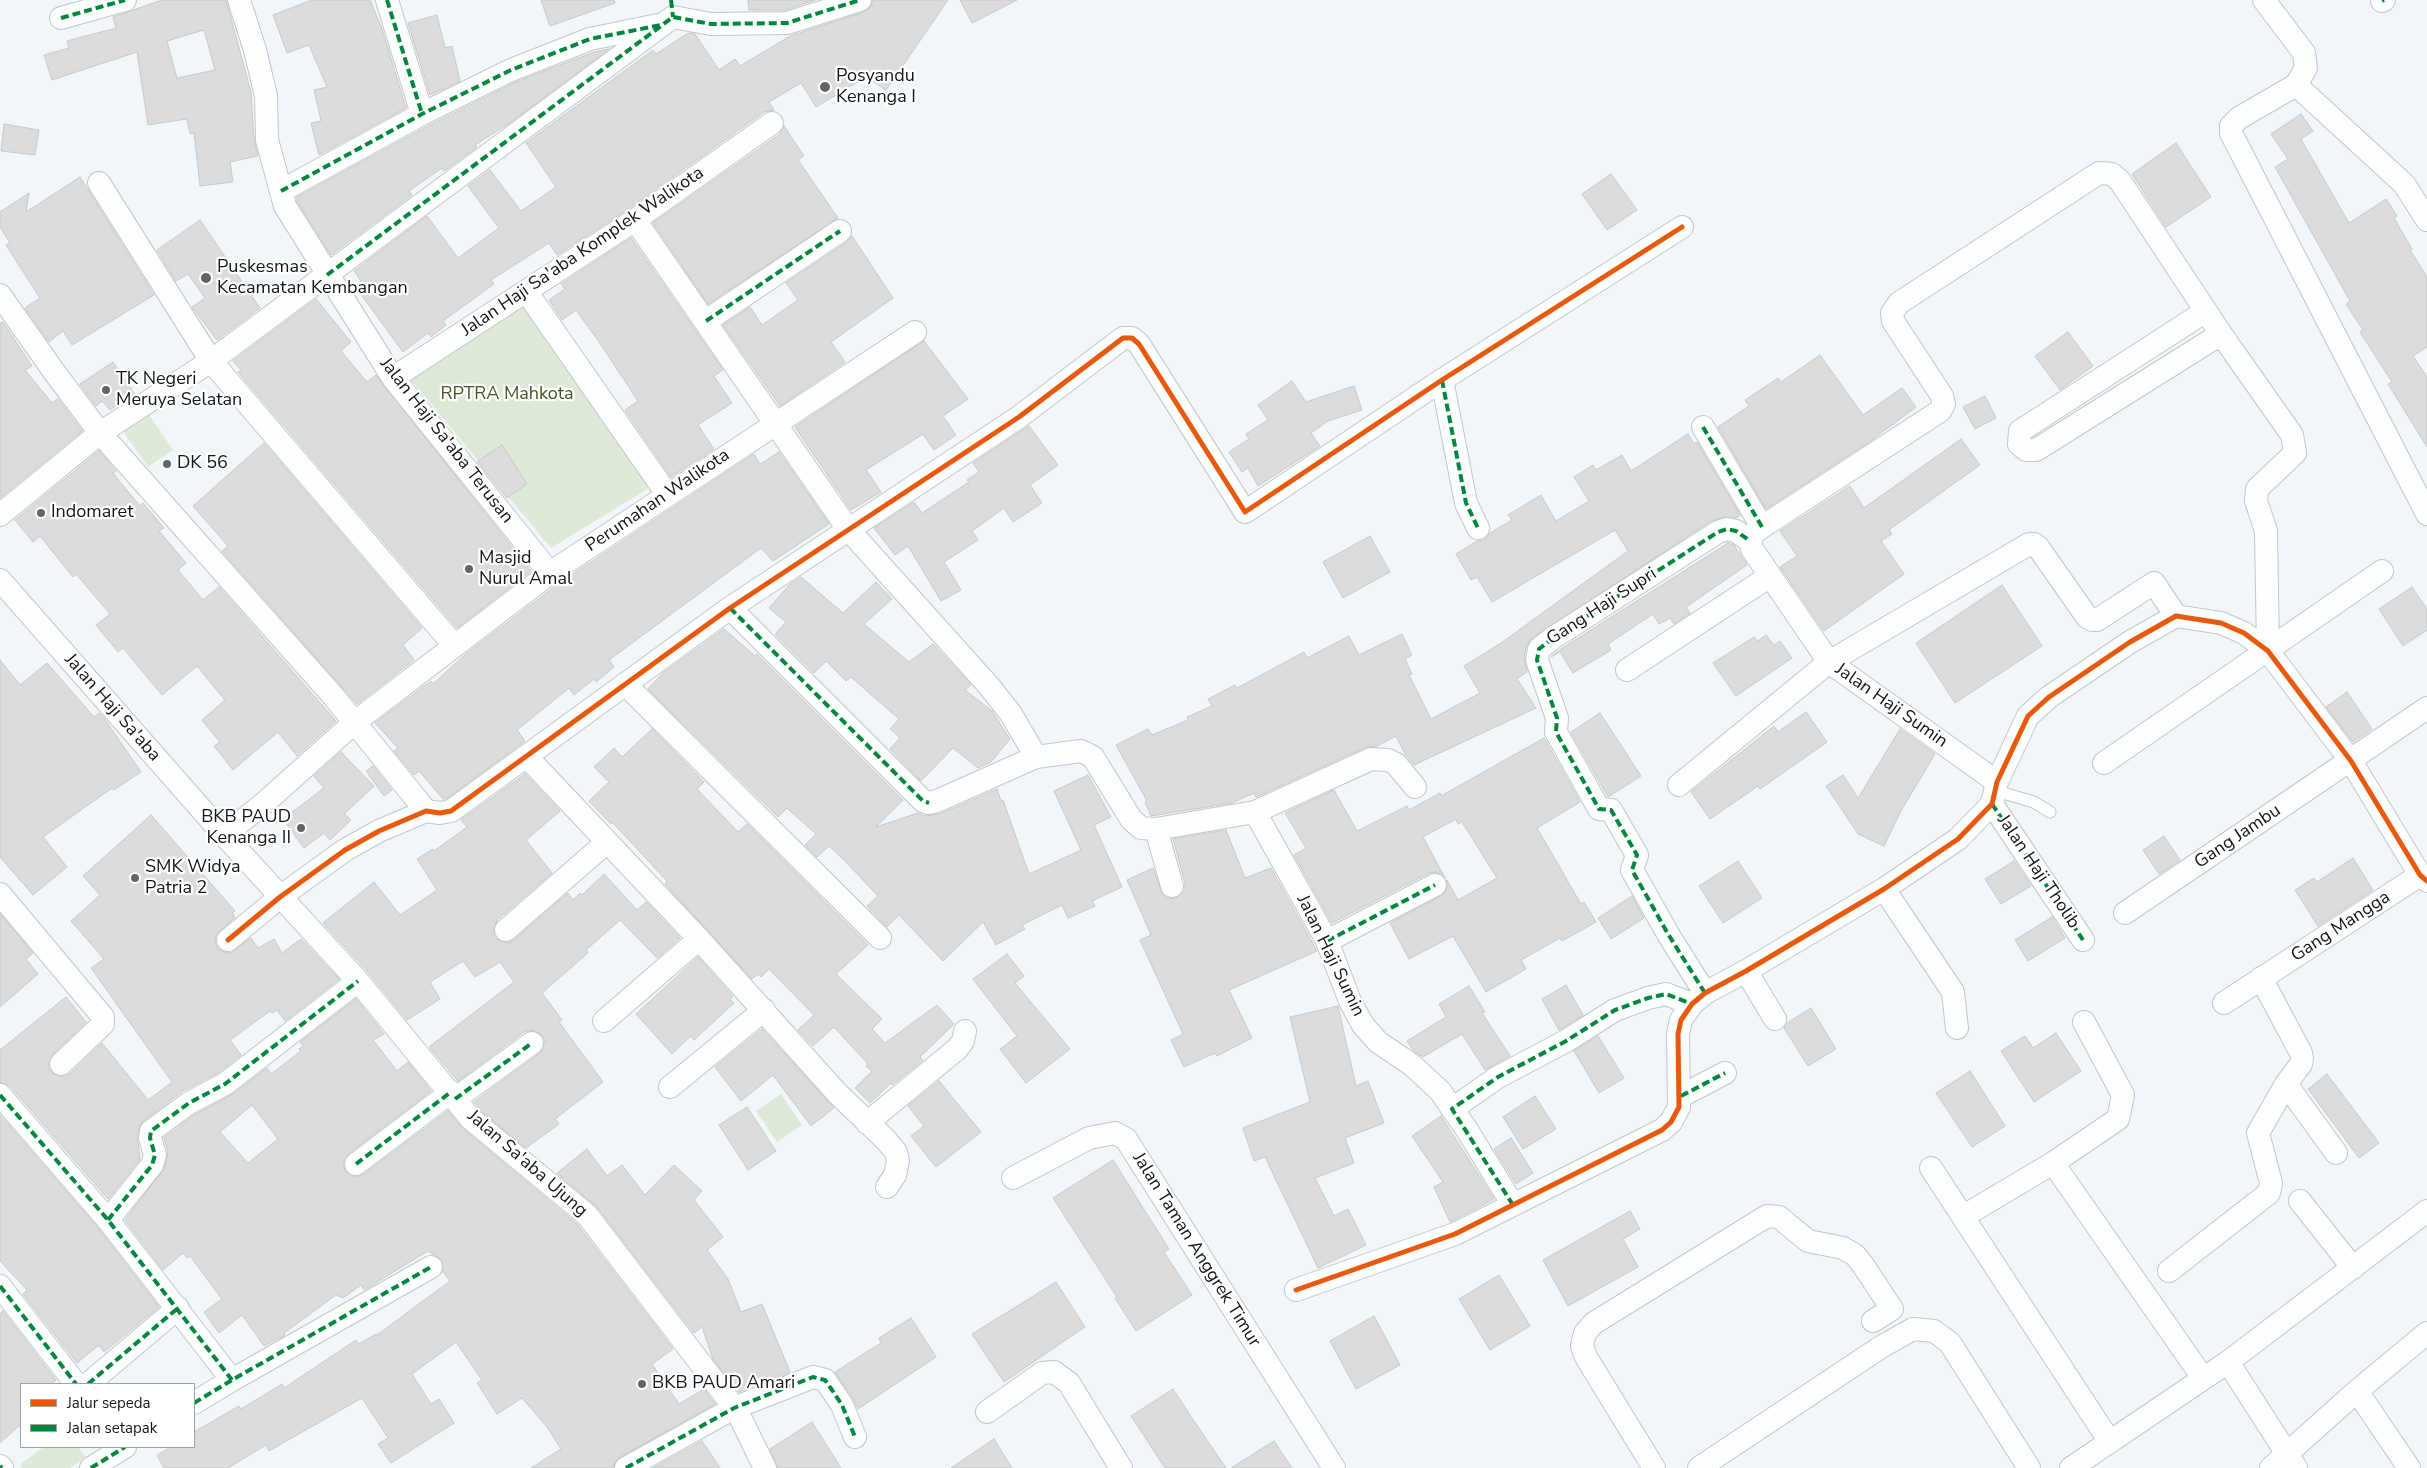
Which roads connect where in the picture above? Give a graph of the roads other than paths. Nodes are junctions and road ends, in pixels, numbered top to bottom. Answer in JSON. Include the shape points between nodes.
{"nodes":[{"id":1,"x":125,"y":0,"type":"edge"},
{"id":2,"x":239,"y":0,"type":"edge"},
{"id":3,"x":387,"y":0,"type":"edge"},
{"id":4,"x":2264,"y":0,"type":"edge"},
{"id":5,"x":857,"y":1,"type":"edge"},
{"id":6,"x":669,"y":14,"type":"edge"},
{"id":7,"x":61,"y":18,"type":"dead end"},
{"id":8,"x":2296,"y":85,"type":"junction"},
{"id":9,"x":422,"y":114,"type":"junction"},
{"id":10,"x":772,"y":123,"type":"dead end"},
{"id":11,"x":99,"y":183,"type":"dead end"},
{"id":12,"x":281,"y":191,"type":"junction"},
{"id":13,"x":635,"y":220,"type":"junction"},
{"id":14,"x":2427,"y":220,"type":"edge"},
{"id":15,"x":1682,"y":227,"type":"dead end"},
{"id":16,"x":840,"y":231,"type":"dead end"},
{"id":17,"x":327,"y":275,"type":"junction"},
{"id":18,"x":526,"y":291,"type":"junction"},
{"id":19,"x":0,"y":295,"type":"edge"},
{"id":20,"x":2206,"y":311,"type":"junction"},
{"id":21,"x":706,"y":321,"type":"junction"},
{"id":22,"x":915,"y":332,"type":"dead end"},
{"id":23,"x":2221,"y":334,"type":"junction"},
{"id":24,"x":212,"y":361,"type":"junction"},
{"id":25,"x":393,"y":378,"type":"junction"},
{"id":26,"x":1442,"y":380,"type":"junction"},
{"id":27,"x":776,"y":423,"type":"junction"},
{"id":28,"x":1703,"y":427,"type":"dead end"},
{"id":29,"x":100,"y":433,"type":"junction"},
{"id":30,"x":667,"y":494,"type":"junction"},
{"id":31,"x":2427,"y":514,"type":"edge"},
{"id":32,"x":0,"y":515,"type":"edge"},
{"id":33,"x":1478,"y":528,"type":"dead end"},
{"id":34,"x":848,"y":530,"type":"junction"},
{"id":35,"x":1756,"y":534,"type":"junction"},
{"id":36,"x":2382,"y":571,"type":"dead end"},
{"id":37,"x":550,"y":573,"type":"junction"},
{"id":38,"x":1770,"y":576,"type":"junction"},
{"id":39,"x":0,"y":580,"type":"edge"},
{"id":40,"x":730,"y":608,"type":"junction"},
{"id":41,"x":2176,"y":616,"type":"junction"},
{"id":42,"x":453,"y":644,"type":"junction"},
{"id":43,"x":2268,"y":650,"type":"junction"},
{"id":44,"x":1829,"y":662,"type":"junction"},
{"id":45,"x":1627,"y":670,"type":"dead end"},
{"id":46,"x":625,"y":684,"type":"junction"},
{"id":47,"x":2427,"y":708,"type":"edge"},
{"id":48,"x":355,"y":722,"type":"junction"},
{"id":49,"x":527,"y":757,"type":"junction"},
{"id":50,"x":1036,"y":757,"type":"junction"},
{"id":51,"x":2351,"y":761,"type":"junction"},
{"id":52,"x":2104,"y":763,"type":"dead end"},
{"id":53,"x":1679,"y":785,"type":"dead end"},
{"id":54,"x":1415,"y":786,"type":"dead end"},
{"id":55,"x":1995,"y":792,"type":"junction"},
{"id":56,"x":426,"y":810,"type":"junction"},
{"id":57,"x":1255,"y":812,"type":"junction"},
{"id":58,"x":2050,"y":812,"type":"dead end"},
{"id":59,"x":1156,"y":829,"type":"junction"},
{"id":60,"x":224,"y":835,"type":"junction"},
{"id":61,"x":607,"y":842,"type":"junction"},
{"id":62,"x":2423,"y":878,"type":"edge"},
{"id":63,"x":1435,"y":885,"type":"dead end"},
{"id":64,"x":1172,"y":886,"type":"dead end"},
{"id":65,"x":1884,"y":889,"type":"junction"},
{"id":66,"x":1,"y":896,"type":"edge"},
{"id":67,"x":280,"y":897,"type":"junction"},
{"id":68,"x":2125,"y":913,"type":"dead end"},
{"id":69,"x":506,"y":930,"type":"dead end"},
{"id":70,"x":880,"y":938,"type":"dead end"},
{"id":71,"x":699,"y":939,"type":"junction"},
{"id":72,"x":228,"y":940,"type":"dead end"},
{"id":73,"x":2083,"y":940,"type":"dead end"},
{"id":74,"x":1327,"y":941,"type":"junction"},
{"id":75,"x":1746,"y":971,"type":"junction"},
{"id":76,"x":2261,"y":978,"type":"junction"},
{"id":77,"x":358,"y":981,"type":"junction"},
{"id":78,"x":1698,"y":998,"type":"junction"},
{"id":79,"x":2224,"y":1003,"type":"dead end"},
{"id":80,"x":764,"y":1010,"type":"junction"},
{"id":81,"x":1775,"y":1019,"type":"dead end"},
{"id":82,"x":604,"y":1021,"type":"dead end"},
{"id":83,"x":2084,"y":1022,"type":"dead end"},
{"id":84,"x":1958,"y":1028,"type":"dead end"},
{"id":85,"x":964,"y":1031,"type":"dead end"},
{"id":86,"x":532,"y":1043,"type":"dead end"},
{"id":87,"x":62,"y":1064,"type":"dead end"},
{"id":88,"x":1725,"y":1073,"type":"dead end"},
{"id":89,"x":2286,"y":1084,"type":"junction"},
{"id":90,"x":670,"y":1087,"type":"dead end"},
{"id":91,"x":0,"y":1094,"type":"edge"},
{"id":92,"x":453,"y":1095,"type":"junction"},
{"id":93,"x":1681,"y":1096,"type":"junction"},
{"id":94,"x":1452,"y":1109,"type":"junction"},
{"id":95,"x":867,"y":1123,"type":"junction"},
{"id":96,"x":2336,"y":1153,"type":"dead end"},
{"id":97,"x":2053,"y":1163,"type":"junction"},
{"id":98,"x":356,"y":1164,"type":"dead end"},
{"id":99,"x":1931,"y":1168,"type":"dead end"},
{"id":100,"x":1013,"y":1178,"type":"dead end"},
{"id":101,"x":887,"y":1187,"type":"dead end"},
{"id":102,"x":2300,"y":1201,"type":"dead end"},
{"id":103,"x":1513,"y":1205,"type":"junction"},
{"id":104,"x":2427,"y":1211,"type":"edge"},
{"id":105,"x":1964,"y":1216,"type":"junction"},
{"id":106,"x":108,"y":1220,"type":"junction"},
{"id":107,"x":431,"y":1267,"type":"dead end"},
{"id":108,"x":2353,"y":1268,"type":"junction"},
{"id":109,"x":2168,"y":1271,"type":"dead end"},
{"id":110,"x":0,"y":1286,"type":"edge"},
{"id":111,"x":1296,"y":1290,"type":"dead end"},
{"id":112,"x":178,"y":1308,"type":"junction"},
{"id":113,"x":1873,"y":1321,"type":"dead end"},
{"id":114,"x":2427,"y":1333,"type":"edge"},
{"id":115,"x":2228,"y":1362,"type":"junction"},
{"id":116,"x":2203,"y":1378,"type":"junction"},
{"id":117,"x":232,"y":1380,"type":"junction"},
{"id":118,"x":75,"y":1383,"type":"edge"},
{"id":119,"x":89,"y":1383,"type":"edge"},
{"id":120,"x":2357,"y":1391,"type":"junction"},
{"id":121,"x":195,"y":1403,"type":"edge"},
{"id":122,"x":734,"y":1408,"type":"junction"},
{"id":123,"x":987,"y":1412,"type":"dead end"},
{"id":124,"x":855,"y":1437,"type":"dead end"},
{"id":125,"x":2110,"y":1442,"type":"junction"},
{"id":126,"x":123,"y":1448,"type":"edge"},
{"id":127,"x":2404,"y":1460,"type":"edge"},
{"id":128,"x":2285,"y":1463,"type":"edge"},
{"id":129,"x":2073,"y":1467,"type":"edge"},
{"id":130,"x":91,"y":1468,"type":"edge"},
{"id":131,"x":626,"y":1468,"type":"edge"},
{"id":132,"x":765,"y":1468,"type":"edge"},
{"id":133,"x":1121,"y":1468,"type":"edge"},
{"id":134,"x":1334,"y":1468,"type":"edge"},
{"id":135,"x":1654,"y":1468,"type":"edge"},
{"id":136,"x":1699,"y":1468,"type":"edge"},
{"id":137,"x":2029,"y":1468,"type":"edge"}],
"edges":[{"from":1,"to":7,"type":"street"},
{"from":2,"to":12,"type":"street","name":"Jalan Haji Sa'aba Terusan","via":[[266,96],[267,140]]},
{"from":3,"to":9,"type":"street"},
{"from":4,"to":8,"type":"street","via":[[2304,53],[2306,68]]},
{"from":5,"to":6,"type":"street","via":[[787,23],[711,24]]},
{"from":6,"to":9,"type":"street","via":[[511,70]]},
{"from":6,"to":17,"type":"street"},
{"from":8,"to":14,"type":"street","via":[[2404,184]]},
{"from":8,"to":31,"type":"street","via":[[2239,118],[2231,126],[2231,133]]},
{"from":9,"to":12,"type":"street"},
{"from":10,"to":13,"type":"street","name":"Jalan Haji Sa'aba Komplek Walikota"},
{"from":11,"to":24,"type":"street"},
{"from":12,"to":17,"type":"street","name":"Jalan Haji Sa'aba Terusan","via":[[285,206]]},
{"from":13,"to":18,"type":"street","name":"Jalan Haji Sa'aba Komplek Walikota"},
{"from":13,"to":21,"type":"street"},
{"from":15,"to":26,"type":"street"},
{"from":16,"to":21,"type":"street"},
{"from":17,"to":24,"type":"street"},
{"from":17,"to":25,"type":"street","name":"Jalan Haji Sa'aba Terusan"},
{"from":18,"to":25,"type":"street","name":"Jalan Haji Sa'aba Komplek Walikota"},
{"from":18,"to":30,"type":"street"},
{"from":19,"to":29,"type":"street"},
{"from":20,"to":23,"type":"street"},
{"from":20,"to":23,"type":"street","via":[[2020,431],[2019,444],[2026,450],[2036,450]]},
{"from":20,"to":35,"type":"street","via":[[2120,181],[2112,174],[2099,174],[1899,303],[1892,313],[1893,321],[1942,396],[1944,404],[1940,411]]},
{"from":21,"to":27,"type":"street"},
{"from":22,"to":27,"type":"street","name":"Perumahan Walikota"},
{"from":23,"to":43,"type":"street","via":[[2292,435],[2294,443],[2295,453],[2257,489],[2256,501],[2266,531]]},
{"from":24,"to":29,"type":"street"},
{"from":24,"to":42,"type":"street"},
{"from":25,"to":37,"type":"street","name":"Jalan Haji Sa'aba Terusan"},
{"from":26,"to":33,"type":"street","via":[[1466,502]]},
{"from":26,"to":34,"type":"street","via":[[1245,512],[1139,344],[1132,338],[1122,338],[1019,417]]},
{"from":27,"to":30,"type":"street","name":"Perumahan Walikota"},
{"from":27,"to":34,"type":"street"},
{"from":28,"to":35,"type":"street","name":"Jalan Haji Sumin"},
{"from":29,"to":32,"type":"street"},
{"from":29,"to":48,"type":"street"},
{"from":30,"to":37,"type":"street","name":"Perumahan Walikota"},
{"from":34,"to":40,"type":"street"},
{"from":34,"to":50,"type":"street","via":[[989,686]]},
{"from":35,"to":38,"type":"street","name":"Jalan Haji Sumin","via":[[1752,549]]},
{"from":35,"to":78,"type":"street","name":"Gang Haji Supri","via":[[1727,528],[1718,532],[1539,648],[1537,660],[1557,718],[1556,732],[1599,809],[1611,810],[1637,856],[1632,870],[1668,934]]},
{"from":36,"to":43,"type":"street"},
{"from":37,"to":42,"type":"street","name":"Perumahan Walikota"},
{"from":38,"to":44,"type":"street","name":"Jalan Haji Sumin"},
{"from":38,"to":45,"type":"street"},
{"from":39,"to":60,"type":"street","name":"Jalan Haji Sa'aba"},
{"from":40,"to":46,"type":"street"},
{"from":40,"to":50,"type":"street","via":[[923,801],[937,801]]},
{"from":41,"to":43,"type":"street","via":[[2221,623],[2244,633]]},
{"from":41,"to":44,"type":"street","via":[[2154,583],[2097,620],[2087,618],[2038,547],[2029,544]]},
{"from":41,"to":55,"type":"street","via":[[2122,647],[2049,697],[2028,716]]},
{"from":42,"to":48,"type":"street","name":"Perumahan Walikota"},
{"from":43,"to":51,"type":"street"},
{"from":43,"to":52,"type":"street"},
{"from":44,"to":53,"type":"street"},
{"from":44,"to":55,"type":"street","name":"Jalan Haji Sumin"},
{"from":46,"to":49,"type":"street"},
{"from":46,"to":70,"type":"street"},
{"from":47,"to":51,"type":"street","name":"Gang Jambu"},
{"from":48,"to":56,"type":"street"},
{"from":48,"to":60,"type":"street","name":"Perumahan Walikota"},
{"from":49,"to":56,"type":"street","via":[[451,811]]},
{"from":49,"to":61,"type":"street"},
{"from":50,"to":59,"type":"street","via":[[1081,751],[1088,753],[1131,819],[1141,828]]},
{"from":51,"to":62,"type":"street"},
{"from":51,"to":68,"type":"street","name":"Gang Jambu"},
{"from":54,"to":57,"type":"street","via":[[1388,760],[1370,760]]},
{"from":55,"to":58,"type":"lane","via":[[2034,802]]},
{"from":55,"to":65,"type":"street","via":[[1958,839]]},
{"from":55,"to":73,"type":"street","name":"Jalan Haji Tholib"},
{"from":56,"to":67,"type":"street","via":[[346,850]]},
{"from":57,"to":59,"type":"street"},
{"from":57,"to":74,"type":"street","name":"Jalan Haji Sumin"},
{"from":59,"to":64,"type":"street"},
{"from":60,"to":67,"type":"street","name":"Jalan Sa'aba Ujung"},
{"from":61,"to":69,"type":"street"},
{"from":61,"to":71,"type":"street"},
{"from":62,"to":76,"type":"street","name":"Gang Mangga"},
{"from":63,"to":74,"type":"street"},
{"from":65,"to":75,"type":"street"},
{"from":65,"to":84,"type":"street","via":[[1953,992]]},
{"from":66,"to":87,"type":"street","via":[[103,1017],[103,1024]]},
{"from":67,"to":72,"type":"street"},
{"from":67,"to":77,"type":"street","name":"Jalan Sa'aba Ujung"},
{"from":71,"to":80,"type":"street"},
{"from":71,"to":82,"type":"street"},
{"from":74,"to":94,"type":"street","name":"Jalan Haji Sumin","via":[[1350,1001],[1364,1025],[1378,1042],[1412,1065],[1440,1091]]},
{"from":75,"to":78,"type":"street"},
{"from":75,"to":81,"type":"street"},
{"from":76,"to":79,"type":"street","name":"Gang Mangga"},
{"from":76,"to":89,"type":"street","via":[[2301,1053],[2301,1064]]},
{"from":77,"to":92,"type":"street","name":"Jalan Sa'aba Ujung"},
{"from":77,"to":106,"type":"street","via":[[225,1084],[190,1103],[151,1131],[155,1155],[152,1165]]},
{"from":78,"to":93,"type":"street","via":[[1681,1020],[1678,1034]]},
{"from":78,"to":94,"type":"street","via":[[1666,994],[1615,1010],[1566,1041],[1498,1077]]},
{"from":80,"to":90,"type":"street"},
{"from":80,"to":95,"type":"street"},
{"from":83,"to":97,"type":"street","via":[[2123,1095],[2118,1119]]},
{"from":85,"to":95,"type":"street","via":[[957,1049]]},
{"from":86,"to":92,"type":"street"},
{"from":88,"to":93,"type":"street"},
{"from":89,"to":96,"type":"street"},
{"from":89,"to":109,"type":"street","via":[[2258,1133],[2271,1183],[2269,1193]]},
{"from":91,"to":106,"type":"street"},
{"from":92,"to":98,"type":"street"},
{"from":92,"to":122,"type":"street","name":"Jalan Sa'aba Ujung","via":[[471,1119],[587,1215]]},
{"from":93,"to":103,"type":"street","via":[[1679,1107],[1662,1130]]},
{"from":94,"to":103,"type":"street","name":"Jalan Haji Sumin"},
{"from":95,"to":101,"type":"street","via":[[896,1152],[897,1170]]},
{"from":97,"to":105,"type":"street"},
{"from":97,"to":116,"type":"street"},
{"from":99,"to":105,"type":"street"},
{"from":100,"to":134,"type":"street","name":"Jalan Taman Anggrek Timur","via":[[1089,1138],[1115,1133],[1126,1139]]},
{"from":102,"to":108,"type":"street"},
{"from":103,"to":111,"type":"street","via":[[1455,1234]]},
{"from":104,"to":108,"type":"street"},
{"from":105,"to":125,"type":"street"},
{"from":106,"to":112,"type":"street"},
{"from":107,"to":117,"type":"street"},
{"from":108,"to":115,"type":"street"},
{"from":110,"to":118,"type":"street"},
{"from":112,"to":117,"type":"street"},
{"from":112,"to":119,"type":"street"},
{"from":113,"to":135,"type":"street","via":[[1892,1309],[1854,1255],[1843,1248],[1808,1241],[1779,1217],[1767,1216],[1594,1323],[1585,1333],[1582,1346],[1586,1357]]},
{"from":114,"to":120,"type":"street"},
{"from":115,"to":116,"type":"street"},
{"from":115,"to":128,"type":"street"},
{"from":116,"to":125,"type":"street"},
{"from":117,"to":121,"type":"street"},
{"from":120,"to":127,"type":"street"},
{"from":120,"to":128,"type":"street"},
{"from":122,"to":124,"type":"street","via":[[813,1377],[825,1380],[842,1404]]},
{"from":122,"to":131,"type":"street"},
{"from":122,"to":132,"type":"street","name":"Jalan Sa'aba Ujung"},
{"from":123,"to":133,"type":"street","via":[[1042,1373],[1054,1372],[1069,1383]]},
{"from":125,"to":129,"type":"street"},
{"from":126,"to":130,"type":"street"},
{"from":136,"to":137,"type":"street","via":[[1880,1347],[1913,1329],[1934,1331],[1950,1343]]}]}
